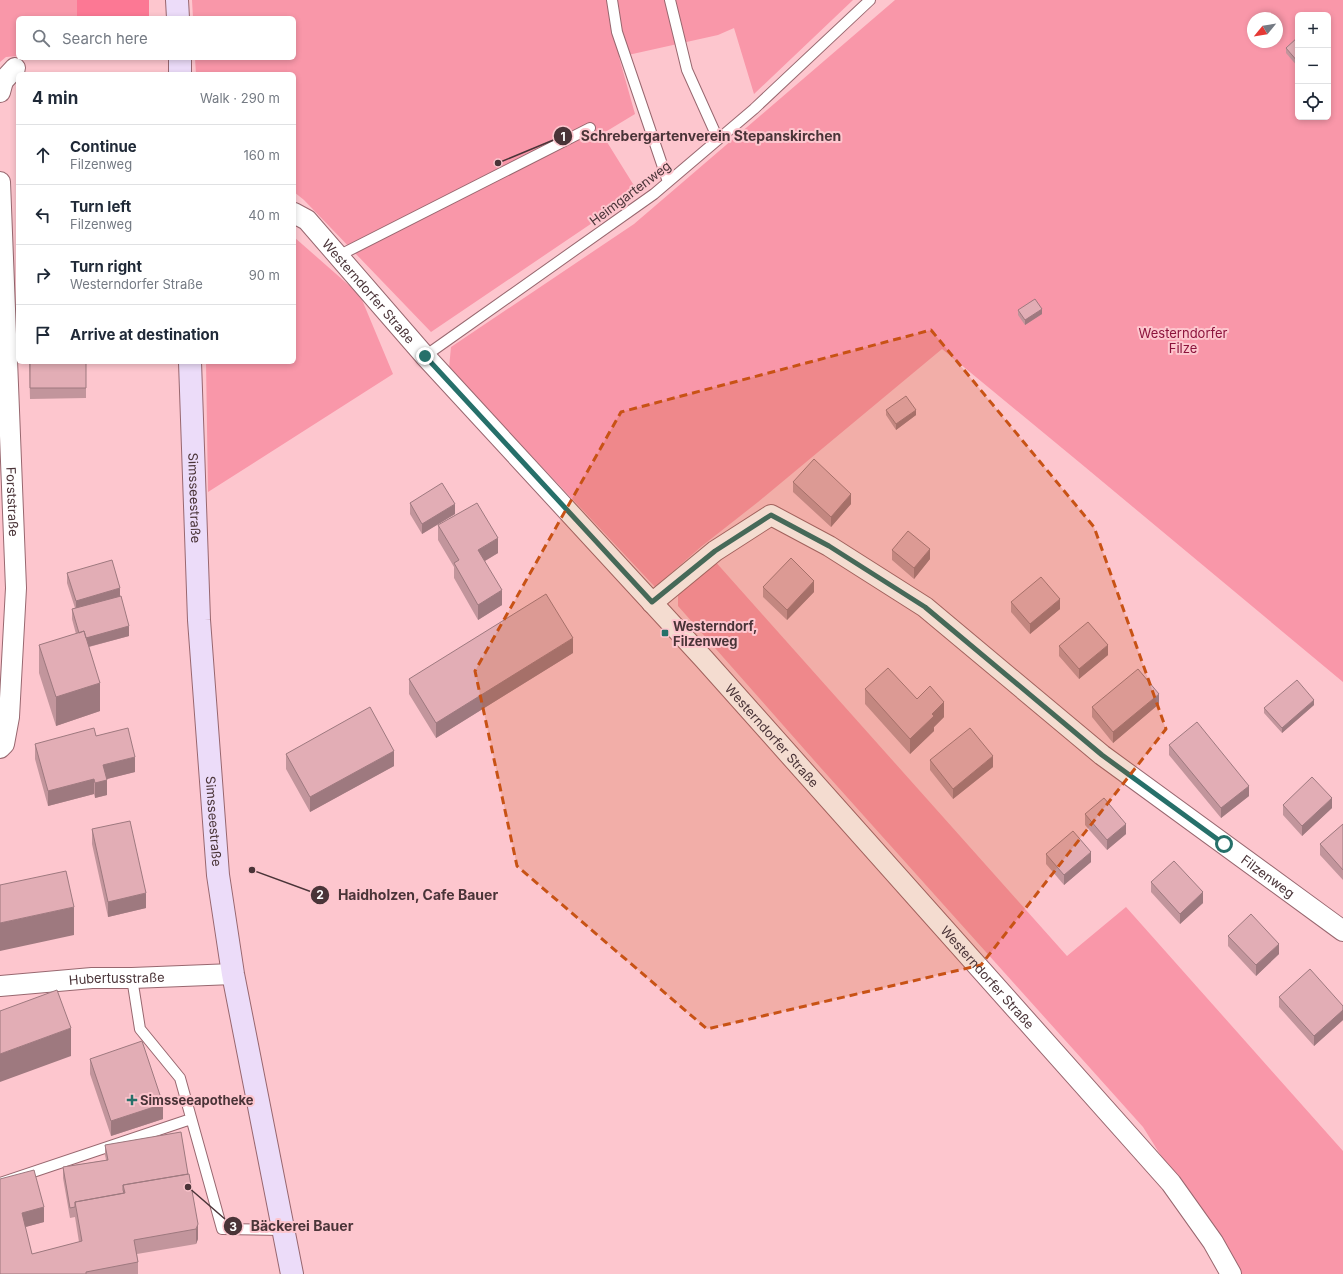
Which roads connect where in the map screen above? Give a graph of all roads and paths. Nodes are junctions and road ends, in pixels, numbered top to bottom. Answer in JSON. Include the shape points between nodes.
{"nodes":[{"id":1,"x":177,"y":0,"type":"edge"},
{"id":2,"x":612,"y":0,"type":"edge"},
{"id":3,"x":670,"y":0,"type":"edge"},
{"id":4,"x":870,"y":0,"type":"edge"},
{"id":5,"x":178,"y":16,"type":"edge"},
{"id":6,"x":180,"y":60,"type":"edge"},
{"id":7,"x":15,"y":68,"type":"dead end"},
{"id":8,"x":180,"y":72,"type":"edge"},
{"id":9,"x":0,"y":92,"type":"edge"},
{"id":10,"x":590,"y":128,"type":"dead end"},
{"id":11,"x":718,"y":139,"type":"junction"},
{"id":12,"x":0,"y":182,"type":"edge"},
{"id":13,"x":668,"y":182,"type":"junction"},
{"id":14,"x":296,"y":214,"type":"edge"},
{"id":15,"x":1,"y":220,"type":"edge"},
{"id":16,"x":338,"y":256,"type":"junction"},
{"id":17,"x":425,"y":356,"type":"junction"},
{"id":18,"x":190,"y":364,"type":"edge"},
{"id":19,"x":652,"y":602,"type":"junction"},
{"id":20,"x":0,"y":748,"type":"edge"},
{"id":21,"x":1343,"y":931,"type":"edge"},
{"id":22,"x":233,"y":974,"type":"junction"},
{"id":23,"x":132,"y":978,"type":"junction"},
{"id":24,"x":0,"y":986,"type":"edge"},
{"id":25,"x":191,"y":1119,"type":"junction"},
{"id":26,"x":0,"y":1183,"type":"edge"},
{"id":27,"x":282,"y":1230,"type":"junction"},
{"id":28,"x":292,"y":1274,"type":"edge"},
{"id":29,"x":1231,"y":1274,"type":"edge"}],
"edges":[{"from":1,"to":5,"type":"main road"},
{"from":2,"to":13,"type":"lane","via":[[616,32]]},
{"from":3,"to":11,"type":"lane","via":[[687,70]]},
{"from":4,"to":11,"type":"lane","name":"Heimgartenweg","via":[[754,109]]},
{"from":6,"to":8,"type":"main road"},
{"from":7,"to":9,"type":"street","via":[[3,81]]},
{"from":10,"to":16,"type":"lane"},
{"from":11,"to":13,"type":"lane","name":"Heimgartenweg"},
{"from":12,"to":15,"type":"street","name":"Forststraße"},
{"from":13,"to":17,"type":"lane","name":"Heimgartenweg"},
{"from":14,"to":16,"type":"street","name":"Westerndorfer Straße","via":[[307,220]]},
{"from":15,"to":20,"type":"street","name":"Forststraße","via":[[16,588],[9,717],[4,744]]},
{"from":16,"to":17,"type":"street","name":"Westerndorfer Straße"},
{"from":17,"to":19,"type":"street","name":"Westerndorfer Straße"},
{"from":18,"to":22,"type":"main road","name":"Simsseestraße","via":[[202,676],[218,875]]},
{"from":19,"to":21,"type":"street","name":"Filzenweg","via":[[715,551],[771,515],[829,546],[925,607],[1102,755]]},
{"from":19,"to":29,"type":"street","name":"Westerndorfer Straße","via":[[1171,1183],[1213,1242]]},
{"from":22,"to":23,"type":"street","name":"Hubertusstraße"},
{"from":22,"to":27,"type":"main road","name":"Simsseestraße"},
{"from":23,"to":24,"type":"street","name":"Hubertusstraße","via":[[92,978]]},
{"from":23,"to":25,"type":"lane","via":[[140,1029],[180,1078]]},
{"from":25,"to":26,"type":"lane"},
{"from":25,"to":27,"type":"lane","via":[[222,1229]]},
{"from":27,"to":28,"type":"main road","name":"Simsseestraße"}]}
